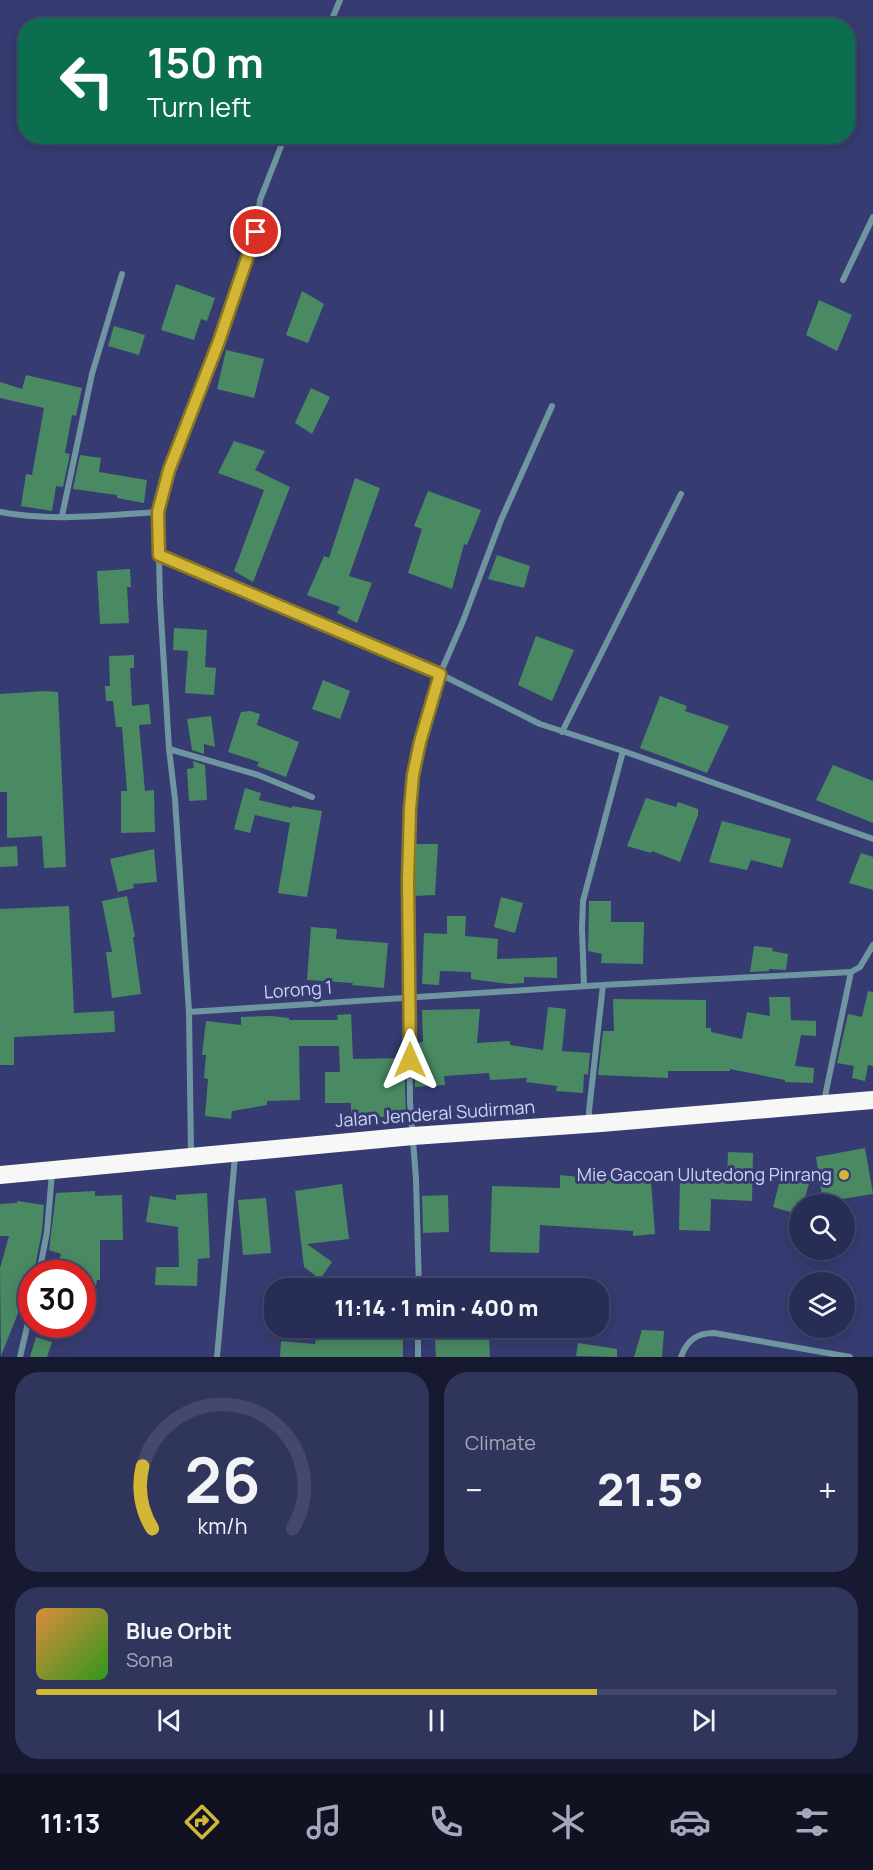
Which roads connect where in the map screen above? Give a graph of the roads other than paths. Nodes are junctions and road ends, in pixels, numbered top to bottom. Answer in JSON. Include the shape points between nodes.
{"nodes":[{"id":1,"x":340,"y":0,"type":"edge"},
{"id":2,"x":332,"y":18,"type":"edge"},
{"id":3,"x":282,"y":144,"type":"edge"},
{"id":4,"x":873,"y":217,"type":"edge"},
{"id":5,"x":122,"y":274,"type":"dead end"},
{"id":6,"x":843,"y":280,"type":"dead end"},
{"id":7,"x":552,"y":406,"type":"dead end"},
{"id":8,"x":681,"y":494,"type":"dead end"},
{"id":9,"x":0,"y":512,"type":"edge"},
{"id":10,"x":158,"y":512,"type":"junction"},
{"id":11,"x":62,"y":516,"type":"junction"},
{"id":12,"x":159,"y":555,"type":"junction"},
{"id":13,"x":440,"y":674,"type":"junction"},
{"id":14,"x":562,"y":732,"type":"junction"},
{"id":15,"x":169,"y":749,"type":"junction"},
{"id":16,"x":624,"y":751,"type":"junction"},
{"id":17,"x":312,"y":797,"type":"dead end"},
{"id":18,"x":873,"y":839,"type":"edge"},
{"id":19,"x":873,"y":945,"type":"edge"},
{"id":20,"x":851,"y":972,"type":"junction"},
{"id":21,"x":603,"y":985,"type":"junction"},
{"id":22,"x":584,"y":986,"type":"junction"},
{"id":23,"x":410,"y":997,"type":"junction"},
{"id":24,"x":189,"y":1012,"type":"junction"},
{"id":25,"x":873,"y":1100,"type":"edge"},
{"id":26,"x":824,"y":1104,"type":"junction"},
{"id":27,"x":589,"y":1124,"type":"junction"},
{"id":28,"x":413,"y":1136,"type":"junction"},
{"id":29,"x":235,"y":1152,"type":"junction"},
{"id":30,"x":192,"y":1156,"type":"junction"},
{"id":31,"x":52,"y":1171,"type":"junction"},
{"id":32,"x":0,"y":1175,"type":"edge"},
{"id":33,"x":42,"y":1260,"type":"edge"},
{"id":34,"x":418,"y":1278,"type":"edge"},
{"id":35,"x":24,"y":1338,"type":"edge"},
{"id":36,"x":418,"y":1338,"type":"edge"},
{"id":37,"x":20,"y":1357,"type":"edge"},
{"id":38,"x":218,"y":1357,"type":"edge"},
{"id":39,"x":418,"y":1357,"type":"edge"},
{"id":40,"x":681,"y":1357,"type":"edge"},
{"id":41,"x":850,"y":1357,"type":"edge"}],
"edges":[{"from":1,"to":2,"type":"street"},
{"from":3,"to":10,"type":"street","via":[[260,200],[256,232],[169,470]]},
{"from":4,"to":6,"type":"street"},
{"from":5,"to":11,"type":"street","via":[[92,374]]},
{"from":7,"to":13,"type":"street","via":[[501,520]]},
{"from":8,"to":14,"type":"street"},
{"from":9,"to":11,"type":"street"},
{"from":10,"to":11,"type":"street"},
{"from":10,"to":12,"type":"street"},
{"from":12,"to":13,"type":"street"},
{"from":12,"to":15,"type":"street"},
{"from":13,"to":14,"type":"street"},
{"from":13,"to":23,"type":"street","via":[[413,775],[408,880]]},
{"from":14,"to":16,"type":"street"},
{"from":15,"to":17,"type":"street","via":[[258,775]]},
{"from":15,"to":24,"type":"street"},
{"from":16,"to":18,"type":"street"},
{"from":16,"to":22,"type":"street","via":[[583,901]]},
{"from":19,"to":20,"type":"street","via":[[860,968]]},
{"from":20,"to":21,"type":"street","name":"Lorong 1"},
{"from":20,"to":26,"type":"street"},
{"from":21,"to":22,"type":"street","name":"Lorong 1"},
{"from":21,"to":27,"type":"street"},
{"from":22,"to":23,"type":"street","name":"Lorong 1"},
{"from":23,"to":24,"type":"street","name":"Lorong 1"},
{"from":23,"to":28,"type":"street"},
{"from":24,"to":30,"type":"street"},
{"from":25,"to":26,"type":"highway","name":"Jalan Jenderal Sudirman"},
{"from":26,"to":27,"type":"highway","name":"Jalan Jenderal Sudirman"},
{"from":27,"to":28,"type":"highway","name":"Jalan Jenderal Sudirman"},
{"from":28,"to":29,"type":"highway","name":"Jalan Jenderal Sudirman"},
{"from":28,"to":34,"type":"street"},
{"from":29,"to":30,"type":"highway","name":"Jalan Jenderal Sudirman"},
{"from":29,"to":38,"type":"street"},
{"from":30,"to":31,"type":"highway","name":"Jalan Jenderal Sudirman"},
{"from":31,"to":32,"type":"highway","name":"Jalan Jenderal Sudirman"},
{"from":31,"to":33,"type":"street"},
{"from":35,"to":37,"type":"street"},
{"from":36,"to":39,"type":"street"},
{"from":40,"to":41,"type":"street","via":[[695,1336],[714,1333]]}]}
